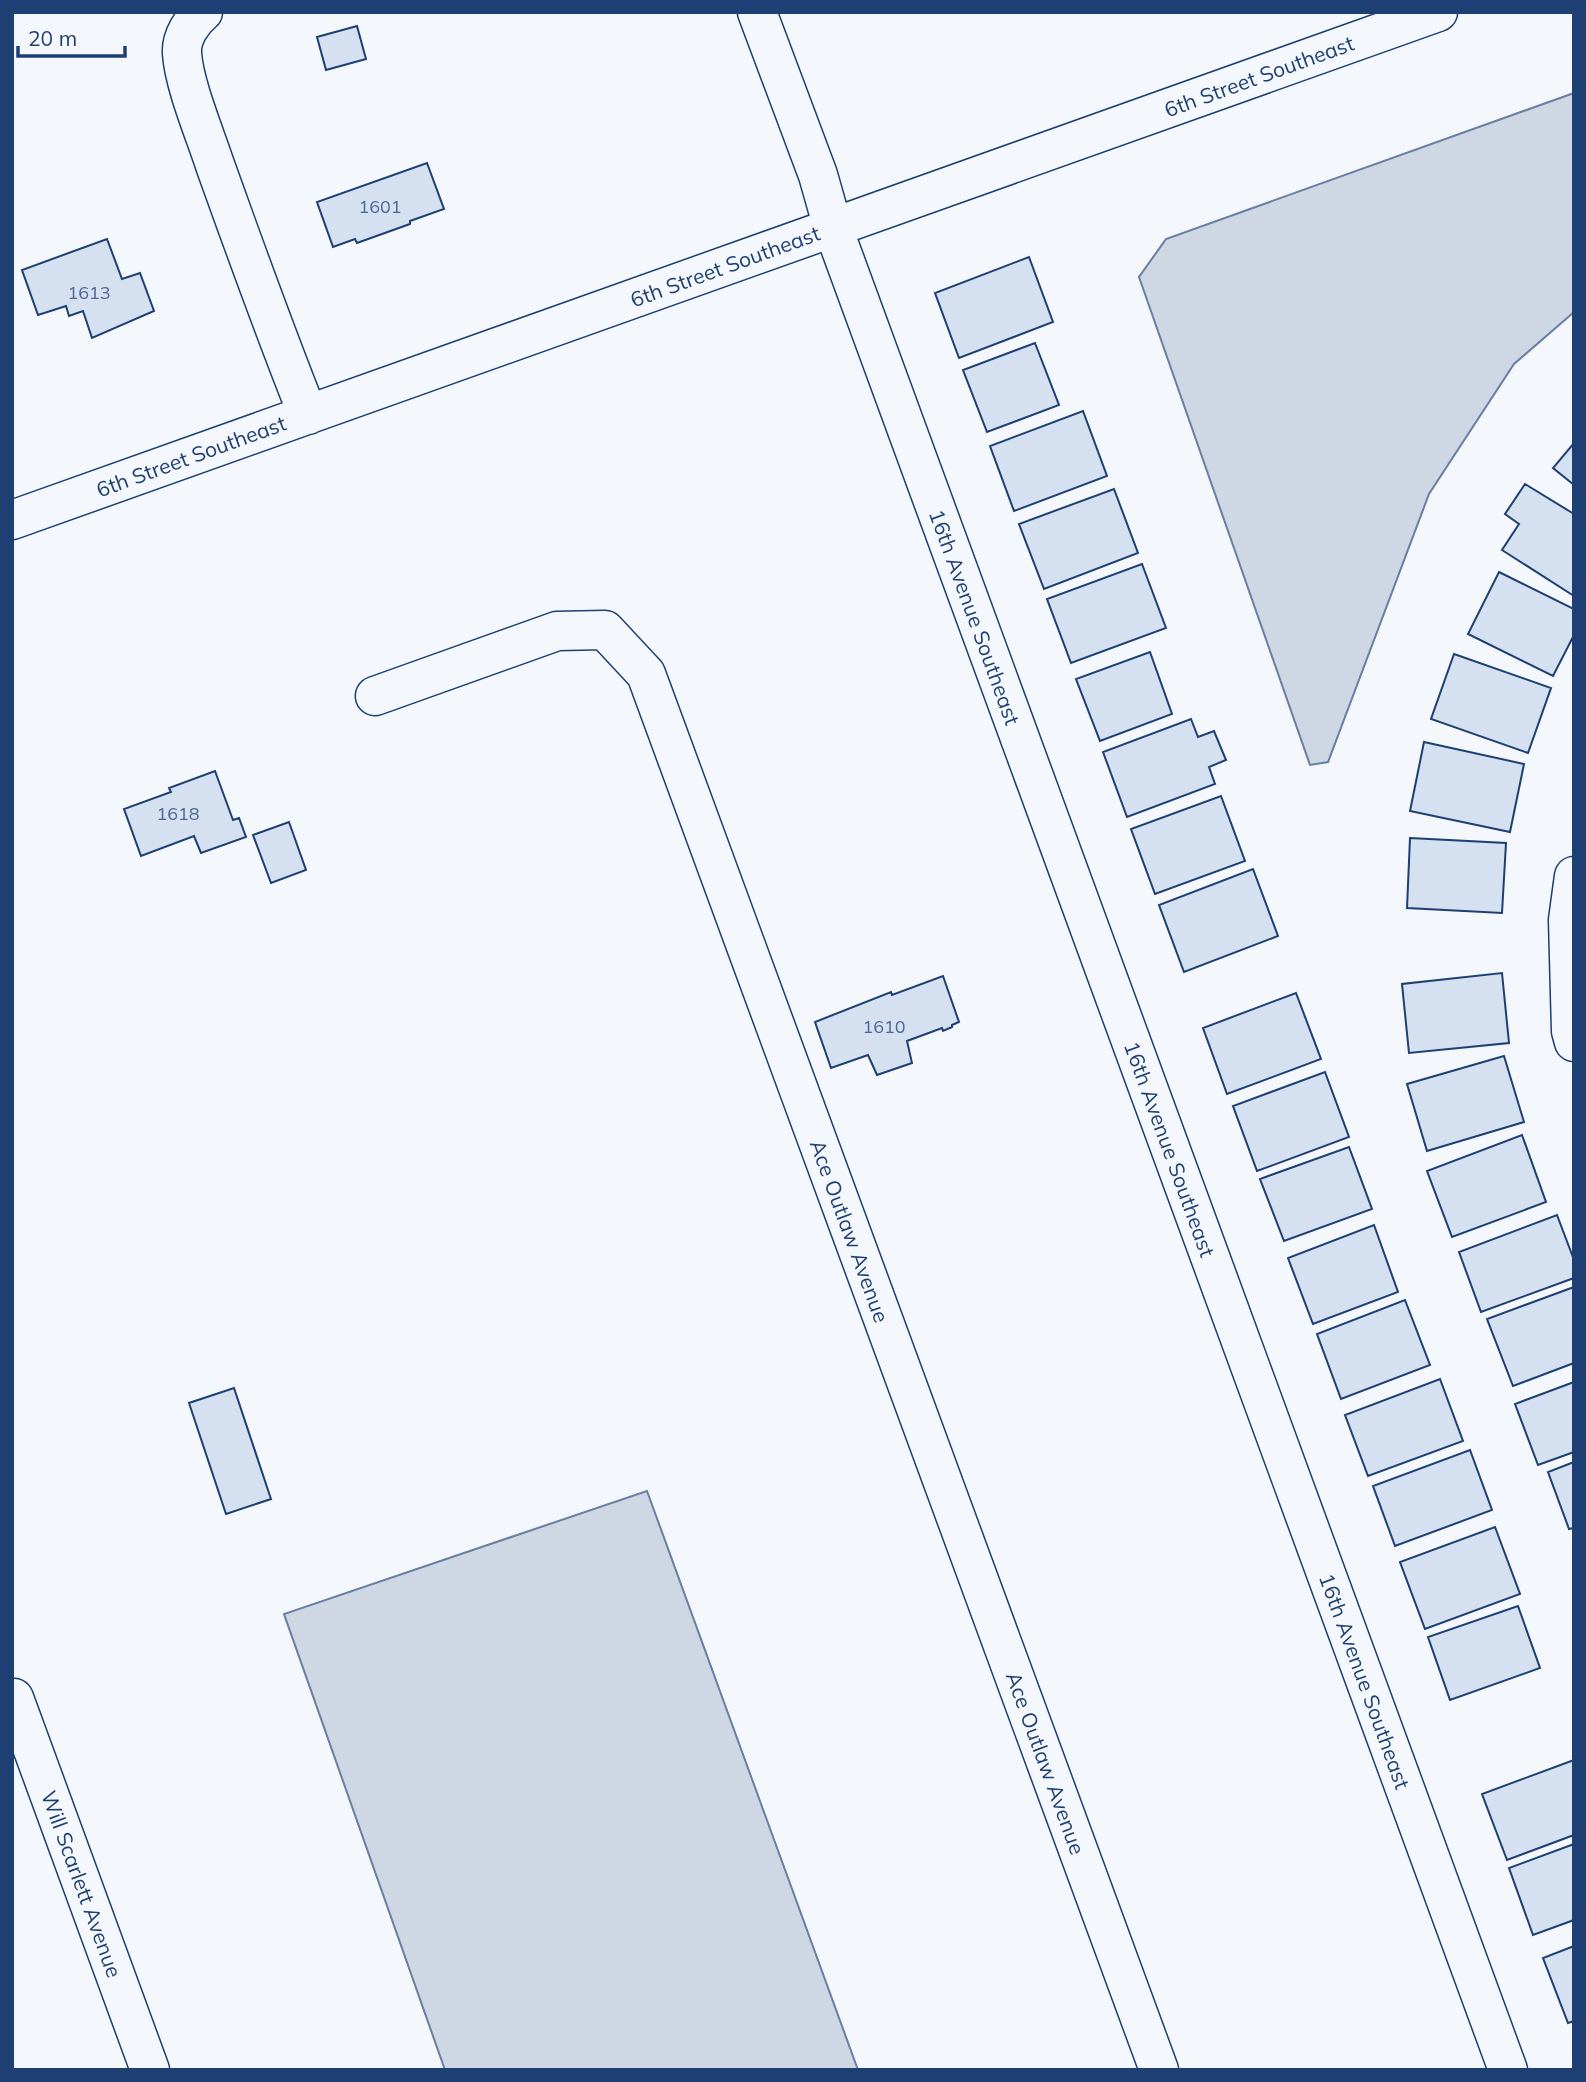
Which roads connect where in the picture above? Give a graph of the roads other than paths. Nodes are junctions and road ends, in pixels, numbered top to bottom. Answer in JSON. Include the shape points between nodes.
{"nodes":[{"id":1,"x":169,"y":12,"type":"edge"},
{"id":2,"x":203,"y":12,"type":"edge"},
{"id":3,"x":757,"y":12,"type":"edge"},
{"id":4,"x":1438,"y":12,"type":"edge"},
{"id":5,"x":181,"y":51,"type":"junction"},
{"id":6,"x":833,"y":228,"type":"junction"},
{"id":7,"x":308,"y":415,"type":"junction"},
{"id":8,"x":12,"y":520,"type":"edge"},
{"id":9,"x":375,"y":696,"type":"dead end"},
{"id":10,"x":1574,"y":876,"type":"edge"},
{"id":11,"x":1574,"y":1042,"type":"edge"},
{"id":12,"x":13,"y":1698,"type":"edge"},
{"id":13,"x":150,"y":2070,"type":"edge"},
{"id":14,"x":1159,"y":2070,"type":"edge"},
{"id":15,"x":1508,"y":2070,"type":"edge"}],
"edges":[{"from":1,"to":5,"type":"street"},
{"from":2,"to":5,"type":"street","via":[[190,24]]},
{"from":3,"to":6,"type":"street","name":"16th Avenue Southeast"},
{"from":4,"to":6,"type":"street","name":"6th Street Southeast"},
{"from":5,"to":7,"type":"street","via":[[218,174]]},
{"from":6,"to":7,"type":"street","name":"6th Street Southeast"},
{"from":6,"to":15,"type":"street","name":"16th Avenue Southeast"},
{"from":7,"to":8,"type":"street","name":"6th Street Southeast"},
{"from":9,"to":14,"type":"street","name":"Ace Outlaw Avenue","via":[[557,631],[604,630],[646,674]]},
{"from":10,"to":11,"type":"street","via":[[1568,920]]},
{"from":12,"to":13,"type":"street","name":"Will Scarlett Avenue"}]}
